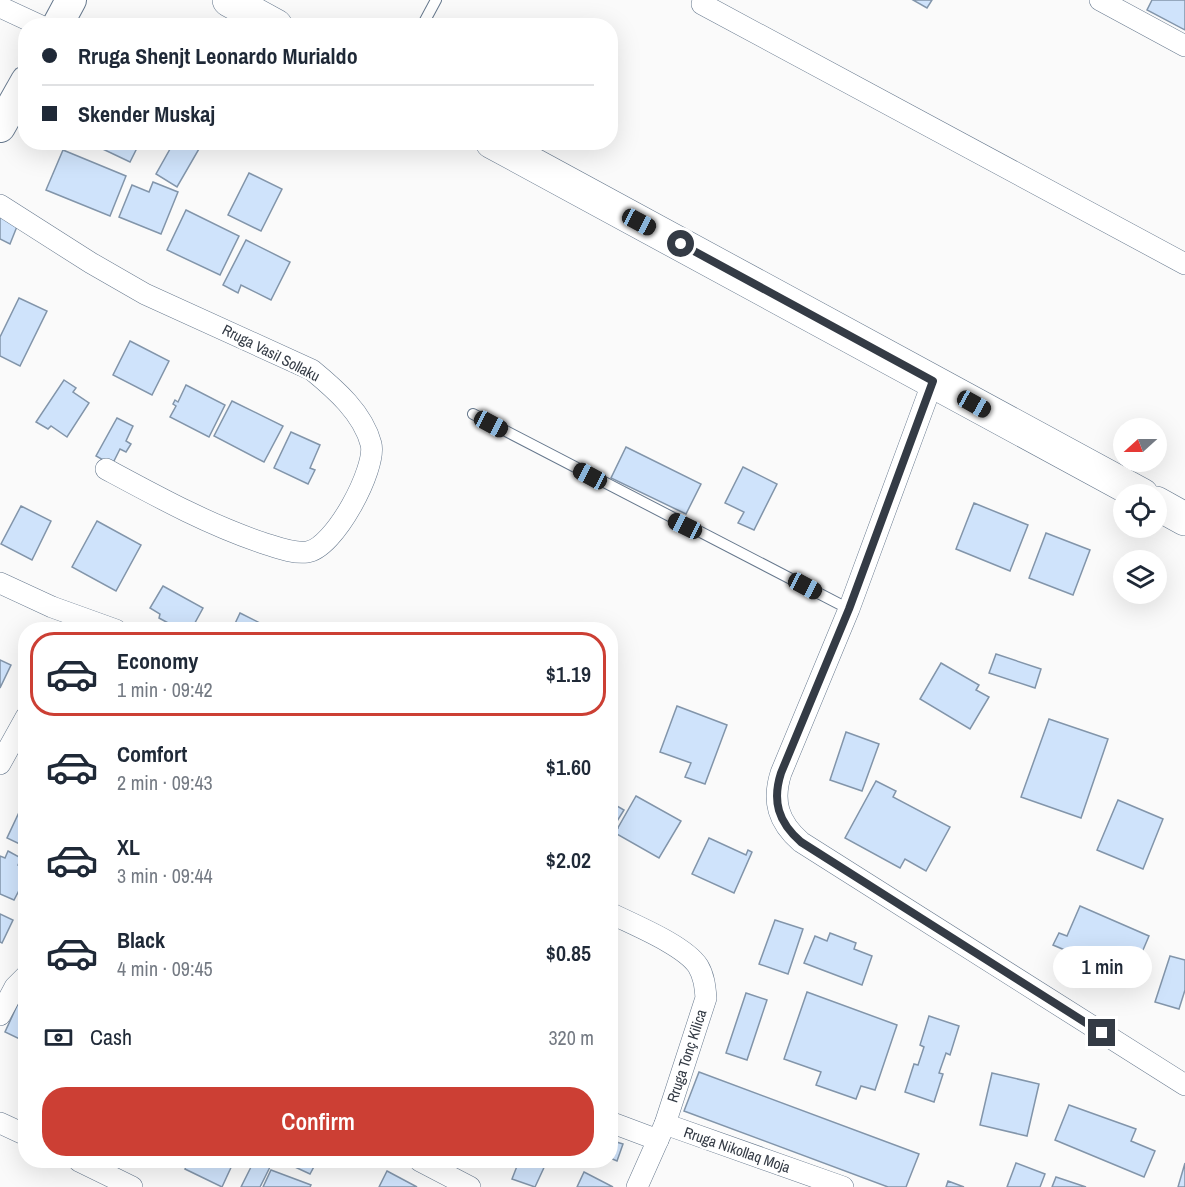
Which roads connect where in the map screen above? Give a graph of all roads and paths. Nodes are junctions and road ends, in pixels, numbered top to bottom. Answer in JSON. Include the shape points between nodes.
{"nodes":[{"id":1,"x":71,"y":0,"type":"edge"},
{"id":2,"x":230,"y":0,"type":"edge"},
{"id":3,"x":436,"y":0,"type":"edge"},
{"id":4,"x":1100,"y":0,"type":"edge"},
{"id":5,"x":702,"y":4,"type":"dead end"},
{"id":6,"x":0,"y":7,"type":"edge"},
{"id":7,"x":24,"y":18,"type":"edge"},
{"id":8,"x":61,"y":18,"type":"edge"},
{"id":9,"x":262,"y":18,"type":"edge"},
{"id":10,"x":426,"y":18,"type":"edge"},
{"id":11,"x":1185,"y":46,"type":"edge"},
{"id":12,"x":18,"y":95,"type":"edge"},
{"id":13,"x":0,"y":127,"type":"edge"},
{"id":14,"x":507,"y":150,"type":"edge"},
{"id":15,"x":0,"y":205,"type":"edge"},
{"id":16,"x":1185,"y":264,"type":"edge"},
{"id":17,"x":933,"y":381,"type":"junction"},
{"id":18,"x":473,"y":414,"type":"dead end"},
{"id":19,"x":106,"y":469,"type":"dead end"},
{"id":20,"x":1122,"y":484,"type":"edge"},
{"id":21,"x":1167,"y":509,"type":"edge"},
{"id":22,"x":1185,"y":519,"type":"edge"},
{"id":23,"x":0,"y":583,"type":"edge"},
{"id":24,"x":849,"y":609,"type":"junction"},
{"id":25,"x":74,"y":622,"type":"edge"},
{"id":26,"x":18,"y":731,"type":"edge"},
{"id":27,"x":0,"y":764,"type":"edge"},
{"id":28,"x":618,"y":917,"type":"edge"},
{"id":29,"x":18,"y":984,"type":"edge"},
{"id":30,"x":0,"y":1015,"type":"edge"},
{"id":31,"x":1185,"y":1085,"type":"edge"},
{"id":32,"x":0,"y":1123,"type":"edge"},
{"id":33,"x":618,"y":1124,"type":"edge"},
{"id":34,"x":18,"y":1131,"type":"edge"},
{"id":35,"x":662,"y":1132,"type":"junction"},
{"id":36,"x":93,"y":1168,"type":"edge"},
{"id":37,"x":433,"y":1168,"type":"edge"},
{"id":38,"x":132,"y":1187,"type":"edge"},
{"id":39,"x":470,"y":1187,"type":"edge"},
{"id":40,"x":638,"y":1187,"type":"edge"},
{"id":41,"x":843,"y":1187,"type":"edge"}],
"edges":[{"from":1,"to":8,"type":"street"},
{"from":2,"to":9,"type":"main road"},
{"from":3,"to":10,"type":"lane"},
{"from":4,"to":11,"type":"street"},
{"from":5,"to":16,"type":"street"},
{"from":6,"to":7,"type":"street"},
{"from":12,"to":13,"type":"street"},
{"from":14,"to":17,"type":"main road"},
{"from":15,"to":19,"type":"street","name":"Rruga Vasil Sollaku","via":[[145,294],[312,370],[351,408],[371,445],[370,460],[342,522],[325,542],[309,552],[281,548],[219,527]]},
{"from":17,"to":20,"type":"main road"},
{"from":17,"to":24,"type":"street"},
{"from":18,"to":24,"type":"lane"},
{"from":21,"to":22,"type":"main road"},
{"from":23,"to":25,"type":"street"},
{"from":24,"to":31,"type":"street","via":[[776,788],[780,816],[788,831]]},
{"from":26,"to":27,"type":"street"},
{"from":28,"to":35,"type":"street","name":"Rruga Tonç Kilica","via":[[684,952],[698,965],[705,981],[706,998]]},
{"from":29,"to":30,"type":"street"},
{"from":32,"to":34,"type":"street"},
{"from":33,"to":35,"type":"street","name":"Rruga Nikollaq Moja"},
{"from":35,"to":40,"type":"street","name":"Rruga Tonç Kilica"},
{"from":35,"to":41,"type":"street","name":"Rruga Nikollaq Moja"},
{"from":36,"to":38,"type":"street"},
{"from":37,"to":39,"type":"street"}]}
